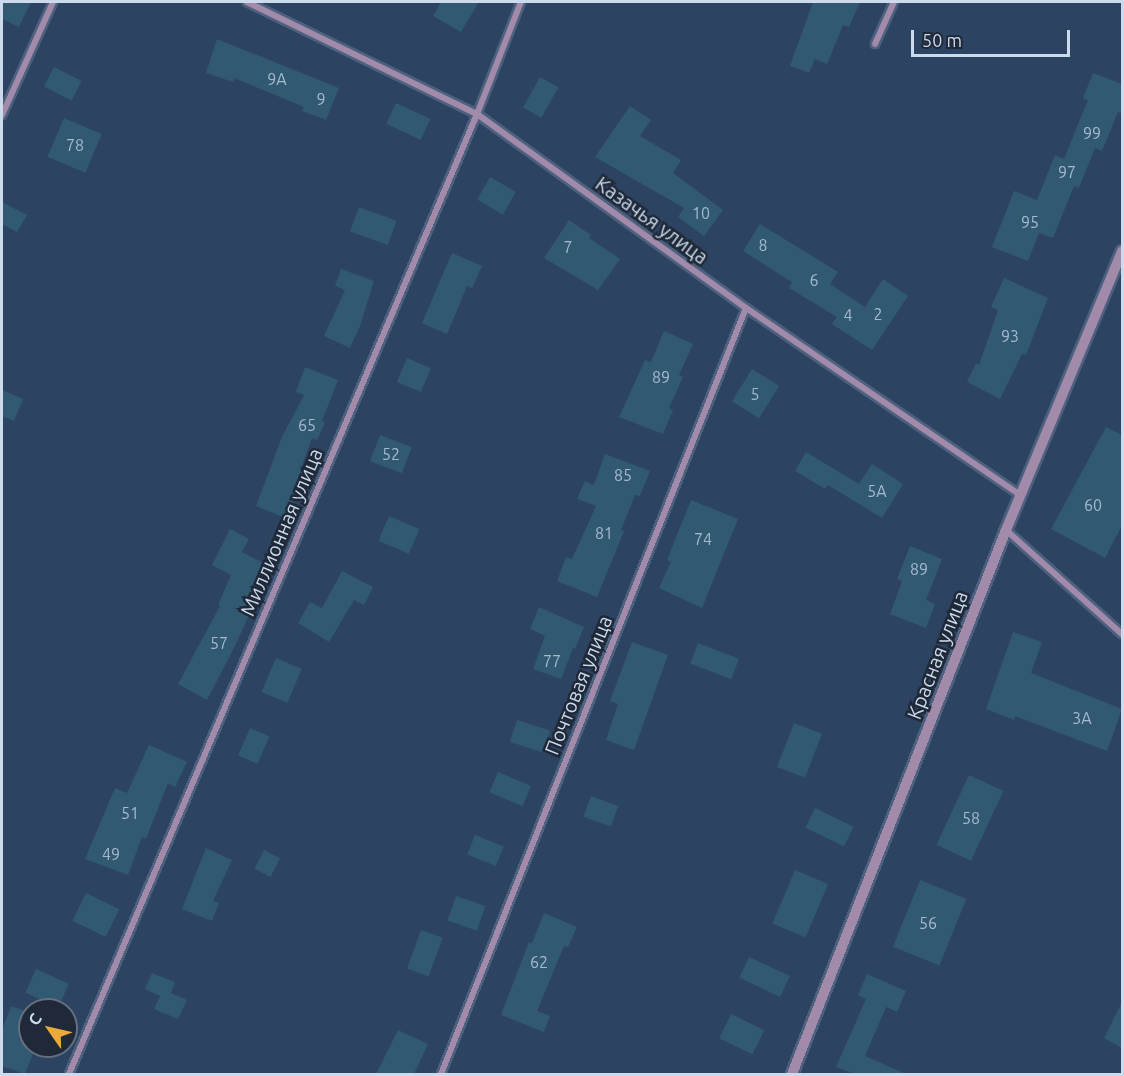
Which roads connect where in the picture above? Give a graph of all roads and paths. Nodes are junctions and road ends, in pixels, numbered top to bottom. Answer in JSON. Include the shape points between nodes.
{"nodes":[{"id":1,"x":53,"y":2,"type":"edge"},
{"id":2,"x":247,"y":2,"type":"edge"},
{"id":3,"x":521,"y":2,"type":"edge"},
{"id":4,"x":894,"y":2,"type":"edge"},
{"id":5,"x":875,"y":44,"type":"dead end"},
{"id":6,"x":477,"y":114,"type":"junction"},
{"id":7,"x":2,"y":115,"type":"edge"},
{"id":8,"x":1122,"y":251,"type":"edge"},
{"id":9,"x":746,"y":308,"type":"junction"},
{"id":10,"x":1020,"y":495,"type":"junction"},
{"id":11,"x":1006,"y":530,"type":"junction"},
{"id":12,"x":1122,"y":634,"type":"edge"},
{"id":13,"x":69,"y":1074,"type":"edge"},
{"id":14,"x":441,"y":1074,"type":"edge"},
{"id":15,"x":792,"y":1074,"type":"edge"}],
"edges":[{"from":1,"to":7,"type":"street"},
{"from":2,"to":6,"type":"street","name":"Казачья улица"},
{"from":3,"to":6,"type":"street","name":"Миллионная улица"},
{"from":4,"to":5,"type":"street"},
{"from":6,"to":9,"type":"street","name":"Казачья улица"},
{"from":6,"to":13,"type":"street","name":"Миллионная улица"},
{"from":8,"to":10,"type":"street","name":"Красная улица"},
{"from":9,"to":10,"type":"street","name":"Казачья улица"},
{"from":9,"to":14,"type":"street","name":"Почтовая улица"},
{"from":10,"to":11,"type":"street","name":"Красная улица"},
{"from":11,"to":12,"type":"street"},
{"from":11,"to":15,"type":"street","name":"Красная улица"}]}
